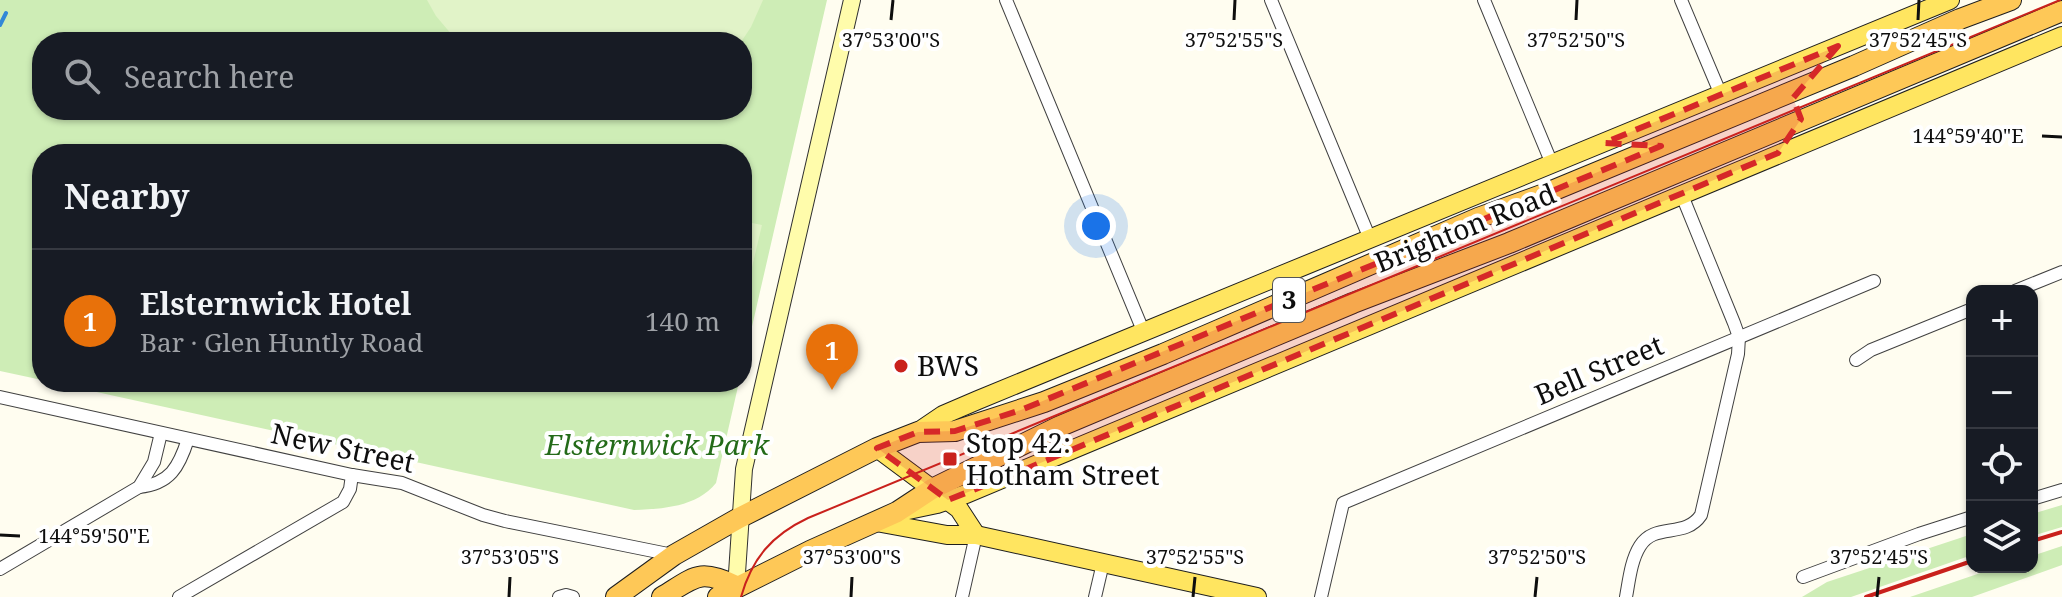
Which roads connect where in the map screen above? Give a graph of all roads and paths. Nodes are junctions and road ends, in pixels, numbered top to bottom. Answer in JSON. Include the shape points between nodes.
{"nodes":[{"id":1,"x":852,"y":0,"type":"edge"},
{"id":2,"x":1006,"y":0,"type":"edge"},
{"id":3,"x":1271,"y":0,"type":"edge"},
{"id":4,"x":1484,"y":0,"type":"edge"},
{"id":5,"x":1681,"y":0,"type":"edge"},
{"id":6,"x":1950,"y":0,"type":"edge"},
{"id":7,"x":2011,"y":0,"type":"edge"},
{"id":8,"x":1916,"y":7,"type":"edge"},
{"id":9,"x":2062,"y":11,"type":"edge"},
{"id":10,"x":2062,"y":36,"type":"edge"},
{"id":11,"x":1838,"y":46,"type":"junction"},
{"id":12,"x":1796,"y":90,"type":"junction"},
{"id":13,"x":1721,"y":95,"type":"junction"},
{"id":14,"x":1806,"y":117,"type":"junction"},
{"id":15,"x":1604,"y":143,"type":"junction"},
{"id":16,"x":1655,"y":149,"type":"junction"},
{"id":17,"x":1778,"y":153,"type":"junction"},
{"id":18,"x":1552,"y":164,"type":"junction"},
{"id":19,"x":1681,"y":193,"type":"junction"},
{"id":20,"x":1370,"y":239,"type":"junction"},
{"id":21,"x":1320,"y":260,"type":"junction"},
{"id":22,"x":1433,"y":272,"type":"junction"},
{"id":23,"x":2062,"y":272,"type":"edge"},
{"id":24,"x":1472,"y":281,"type":"junction"},
{"id":25,"x":1874,"y":281,"type":"dead end"},
{"id":26,"x":2030,"y":285,"type":"edge"},
{"id":27,"x":1293,"y":299,"type":"junction"},
{"id":28,"x":1966,"y":311,"type":"edge"},
{"id":29,"x":1302,"y":325,"type":"junction"},
{"id":30,"x":1144,"y":333,"type":"junction"},
{"id":31,"x":1739,"y":337,"type":"junction"},
{"id":32,"x":1856,"y":360,"type":"dead end"},
{"id":33,"x":0,"y":397,"type":"edge"},
{"id":34,"x":918,"y":432,"type":"junction"},
{"id":35,"x":161,"y":433,"type":"junction"},
{"id":36,"x":188,"y":439,"type":"junction"},
{"id":37,"x":877,"y":448,"type":"junction"},
{"id":38,"x":352,"y":475,"type":"junction"},
{"id":39,"x":139,"y":487,"type":"junction"},
{"id":40,"x":2062,"y":490,"type":"edge"},
{"id":41,"x":940,"y":495,"type":"junction"},
{"id":42,"x":2038,"y":497,"type":"edge"},
{"id":43,"x":739,"y":518,"type":"junction"},
{"id":44,"x":1966,"y":519,"type":"edge"},
{"id":45,"x":876,"y":522,"type":"junction"},
{"id":46,"x":976,"y":535,"type":"junction"},
{"id":47,"x":674,"y":555,"type":"junction"},
{"id":48,"x":1103,"y":563,"type":"junction"},
{"id":49,"x":0,"y":569,"type":"edge"},
{"id":50,"x":1803,"y":577,"type":"dead end"},
{"id":51,"x":730,"y":590,"type":"edge"},
{"id":52,"x":179,"y":597,"type":"edge"},
{"id":53,"x":559,"y":597,"type":"edge"},
{"id":54,"x":573,"y":597,"type":"edge"},
{"id":55,"x":616,"y":597,"type":"edge"},
{"id":56,"x":662,"y":597,"type":"edge"},
{"id":57,"x":962,"y":597,"type":"edge"},
{"id":58,"x":1095,"y":597,"type":"edge"},
{"id":59,"x":1257,"y":597,"type":"edge"},
{"id":60,"x":1321,"y":597,"type":"edge"},
{"id":61,"x":1626,"y":597,"type":"edge"}],
"edges":[{"from":1,"to":43,"type":"main road","via":[[762,381]]},
{"from":2,"to":30,"type":"street"},
{"from":3,"to":20,"type":"street"},
{"from":4,"to":18,"type":"street"},
{"from":5,"to":13,"type":"street"},
{"from":6,"to":8,"type":"main road","name":"Brighton Road"},
{"from":7,"to":12,"type":"highway","name":"Brighton Road","number":"3"},
{"from":8,"to":11,"type":"main road","name":"Brighton Road"},
{"from":9,"to":14,"type":"highway","name":"Brighton Road","number":"3"},
{"from":10,"to":17,"type":"main road","name":"Brighton Road"},
{"from":11,"to":12,"type":"main road"},
{"from":11,"to":13,"type":"main road","name":"Brighton Road"},
{"from":12,"to":14,"type":"highway"},
{"from":12,"to":16,"type":"highway","name":"Brighton Road","number":"3"},
{"from":13,"to":15,"type":"main road","name":"Brighton Road"},
{"from":14,"to":17,"type":"main road"},
{"from":14,"to":22,"type":"highway","name":"Brighton Road","number":"3"},
{"from":15,"to":16,"type":"main road"},
{"from":15,"to":18,"type":"main road","name":"Brighton Road"},
{"from":16,"to":27,"type":"highway","name":"Brighton Road","number":"3","via":[[1478,218]]},
{"from":17,"to":19,"type":"main road","name":"Brighton Road"},
{"from":18,"to":20,"type":"main road","name":"Brighton Road"},
{"from":19,"to":24,"type":"main road","name":"Brighton Road"},
{"from":19,"to":31,"type":"street"},
{"from":20,"to":21,"type":"main road","name":"Brighton Road"},
{"from":21,"to":27,"type":"main road","via":[[1291,293]]},
{"from":21,"to":30,"type":"main road","name":"Brighton Road"},
{"from":22,"to":24,"type":"main road"},
{"from":22,"to":29,"type":"highway","name":"Brighton Road","number":"3"},
{"from":23,"to":26,"type":"street"},
{"from":24,"to":41,"type":"main road","name":"Brighton Road"},
{"from":25,"to":31,"type":"street","name":"Bell Street"},
{"from":27,"to":29,"type":"highway"},
{"from":27,"to":34,"type":"highway","name":"Brighton Road","number":"3","via":[[1021,410],[955,431]]},
{"from":28,"to":32,"type":"street"},
{"from":29,"to":41,"type":"highway","name":"Brighton Road","number":"3","via":[[1058,427]]},
{"from":30,"to":34,"type":"main road","name":"Brighton Road","via":[[951,412]]},
{"from":31,"to":60,"type":"street","name":"Bell Street","via":[[1343,503]]},
{"from":31,"to":61,"type":"street","via":[[1701,515],[1685,529],[1647,537],[1637,552]]},
{"from":33,"to":35,"type":"street","name":"New Street"},
{"from":34,"to":37,"type":"highway","name":"Brighton Road","number":"3"},
{"from":35,"to":36,"type":"street","name":"New Street"},
{"from":35,"to":39,"type":"street","via":[[154,462]]},
{"from":36,"to":38,"type":"street","name":"New Street"},
{"from":36,"to":39,"type":"street","via":[[168,477]]},
{"from":37,"to":41,"type":"main road"},
{"from":37,"to":43,"type":"highway","name":"Brighton Road","number":"3"},
{"from":38,"to":47,"type":"street","name":"New Street","via":[[402,483],[505,521]]},
{"from":38,"to":52,"type":"street","via":[[343,502]]},
{"from":39,"to":49,"type":"street"},
{"from":40,"to":42,"type":"street"},
{"from":41,"to":45,"type":"highway","name":"Brighton Road","number":"3"},
{"from":41,"to":46,"type":"main road","via":[[966,516]]},
{"from":43,"to":47,"type":"highway","number":"3"},
{"from":43,"to":51,"type":"main road"},
{"from":44,"to":50,"type":"street"},
{"from":45,"to":46,"type":"main road"},
{"from":45,"to":51,"type":"highway","name":"Brighton Road","number":"3"},
{"from":46,"to":48,"type":"main road"},
{"from":46,"to":57,"type":"street"},
{"from":47,"to":55,"type":"highway","number":"3"},
{"from":48,"to":58,"type":"street"},
{"from":48,"to":59,"type":"main road"},
{"from":51,"to":56,"type":"highway","via":[[706,575]]},
{"from":53,"to":54,"type":"street"}]}
